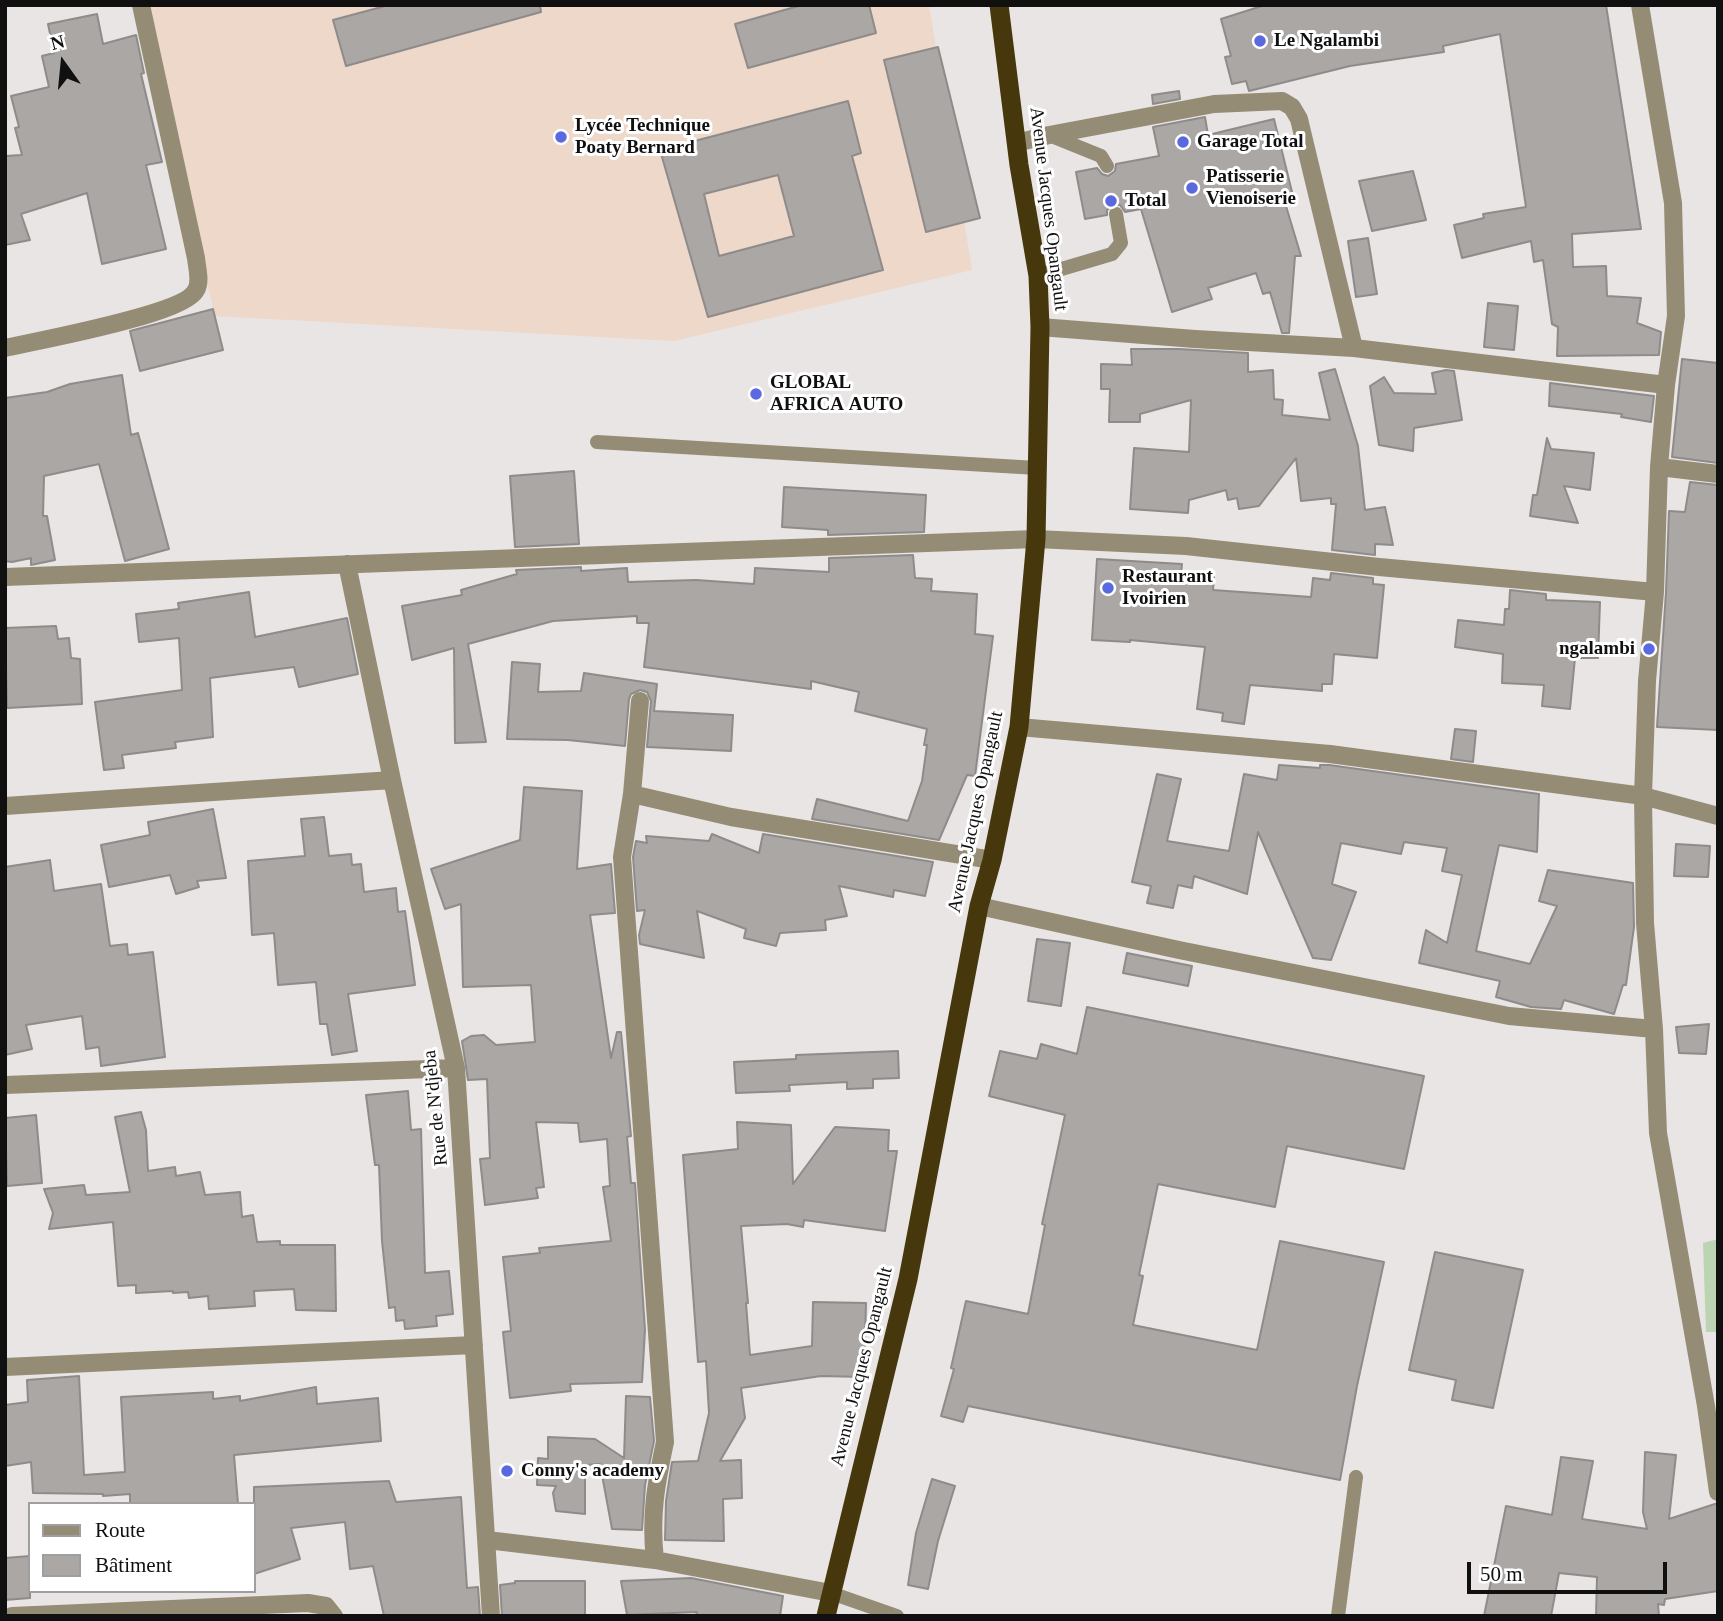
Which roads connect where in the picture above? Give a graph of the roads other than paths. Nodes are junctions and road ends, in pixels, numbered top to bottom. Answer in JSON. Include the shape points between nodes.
{"nodes":[{"id":1,"x":141,"y":5,"type":"edge"},
{"id":2,"x":999,"y":5,"type":"edge"},
{"id":3,"x":1640,"y":5,"type":"edge"},
{"id":4,"x":1049,"y":135,"type":"junction"},
{"id":5,"x":1016,"y":143,"type":"junction"},
{"id":6,"x":1107,"y":166,"type":"dead end"},
{"id":7,"x":1116,"y":214,"type":"dead end"},
{"id":8,"x":1038,"y":276,"type":"junction"},
{"id":9,"x":1040,"y":327,"type":"junction"},
{"id":10,"x":5,"y":348,"type":"edge"},
{"id":11,"x":1354,"y":348,"type":"junction"},
{"id":12,"x":1666,"y":385,"type":"junction"},
{"id":13,"x":597,"y":442,"type":"dead end"},
{"id":14,"x":1658,"y":467,"type":"junction"},
{"id":15,"x":1037,"y":468,"type":"junction"},
{"id":16,"x":1718,"y":474,"type":"edge"},
{"id":17,"x":1036,"y":539,"type":"junction"},
{"id":18,"x":347,"y":564,"type":"junction"},
{"id":19,"x":5,"y":578,"type":"edge"},
{"id":20,"x":1655,"y":592,"type":"junction"},
{"id":21,"x":640,"y":701,"type":"dead end"},
{"id":22,"x":1019,"y":727,"type":"junction"},
{"id":23,"x":392,"y":780,"type":"junction"},
{"id":24,"x":632,"y":794,"type":"junction"},
{"id":25,"x":1643,"y":796,"type":"junction"},
{"id":26,"x":5,"y":806,"type":"edge"},
{"id":27,"x":1718,"y":816,"type":"edge"},
{"id":28,"x":992,"y":860,"type":"junction"},
{"id":29,"x":979,"y":906,"type":"junction"},
{"id":30,"x":1654,"y":1028,"type":"junction"},
{"id":31,"x":456,"y":1068,"type":"junction"},
{"id":32,"x":5,"y":1085,"type":"edge"},
{"id":33,"x":474,"y":1345,"type":"junction"},
{"id":34,"x":5,"y":1367,"type":"edge"},
{"id":35,"x":1356,"y":1477,"type":"dead end"},
{"id":36,"x":1718,"y":1492,"type":"edge"},
{"id":37,"x":487,"y":1540,"type":"junction"},
{"id":38,"x":655,"y":1560,"type":"junction"},
{"id":39,"x":831,"y":1593,"type":"junction"},
{"id":40,"x":80,"y":1614,"type":"edge"},
{"id":41,"x":12,"y":1616,"type":"edge"},
{"id":42,"x":334,"y":1616,"type":"edge"},
{"id":43,"x":491,"y":1616,"type":"edge"},
{"id":44,"x":826,"y":1616,"type":"edge"},
{"id":45,"x":897,"y":1616,"type":"edge"},
{"id":46,"x":1338,"y":1616,"type":"edge"}],
"edges":[{"from":1,"to":10,"type":"street","via":[[196,258],[197,290],[172,307]]},
{"from":2,"to":5,"type":"highway","name":"Avenue Jacques Opangault"},
{"from":3,"to":12,"type":"street","via":[[1673,203],[1676,316]]},
{"from":4,"to":5,"type":"street"},
{"from":4,"to":6,"type":"lane","via":[[1101,156]]},
{"from":4,"to":11,"type":"street","via":[[1214,104],[1282,102],[1292,107],[1299,119]]},
{"from":5,"to":8,"type":"highway","name":"Avenue Jacques Opangault"},
{"from":7,"to":8,"type":"lane","via":[[1121,243],[1112,254]]},
{"from":8,"to":9,"type":"highway","name":"Avenue Jacques Opangault"},
{"from":9,"to":11,"type":"street"},
{"from":9,"to":15,"type":"highway","name":"Avenue Jacques Opangault"},
{"from":11,"to":12,"type":"street"},
{"from":12,"to":14,"type":"street"},
{"from":13,"to":15,"type":"lane"},
{"from":14,"to":16,"type":"street"},
{"from":14,"to":20,"type":"street"},
{"from":15,"to":17,"type":"highway","name":"Avenue Jacques Opangault"},
{"from":17,"to":18,"type":"street"},
{"from":17,"to":20,"type":"street","via":[[1186,547]]},
{"from":17,"to":22,"type":"highway","name":"Avenue Jacques Opangault"},
{"from":18,"to":19,"type":"street"},
{"from":18,"to":23,"type":"street","name":"Rue de N'djeba"},
{"from":20,"to":25,"type":"street"},
{"from":21,"to":24,"type":"street"},
{"from":22,"to":25,"type":"street","via":[[1330,754]]},
{"from":22,"to":28,"type":"highway","name":"Avenue Jacques Opangault"},
{"from":23,"to":26,"type":"street"},
{"from":23,"to":31,"type":"street","name":"Rue de N'djeba"},
{"from":24,"to":28,"type":"street","via":[[731,817]]},
{"from":24,"to":38,"type":"street","via":[[622,869],[665,1442],[653,1498]]},
{"from":25,"to":27,"type":"street"},
{"from":25,"to":30,"type":"street","via":[[1645,923]]},
{"from":28,"to":29,"type":"highway","name":"Avenue Jacques Opangault"},
{"from":29,"to":30,"type":"street","via":[[1509,1016]]},
{"from":29,"to":39,"type":"highway","name":"Avenue Jacques Opangault","via":[[908,1279]]},
{"from":30,"to":36,"type":"street","via":[[1658,1133]]},
{"from":31,"to":32,"type":"street"},
{"from":31,"to":33,"type":"street","name":"Rue de N'djeba"},
{"from":33,"to":34,"type":"street"},
{"from":33,"to":37,"type":"street","name":"Rue de N'djeba"},
{"from":35,"to":46,"type":"lane"},
{"from":37,"to":38,"type":"street"},
{"from":37,"to":43,"type":"street","name":"Rue de N'djeba"},
{"from":38,"to":39,"type":"street"},
{"from":39,"to":44,"type":"highway","name":"Avenue Jacques Opangault"},
{"from":39,"to":45,"type":"lane"},
{"from":40,"to":41,"type":"street"},
{"from":40,"to":42,"type":"street","via":[[308,1603],[326,1606]]}]}
